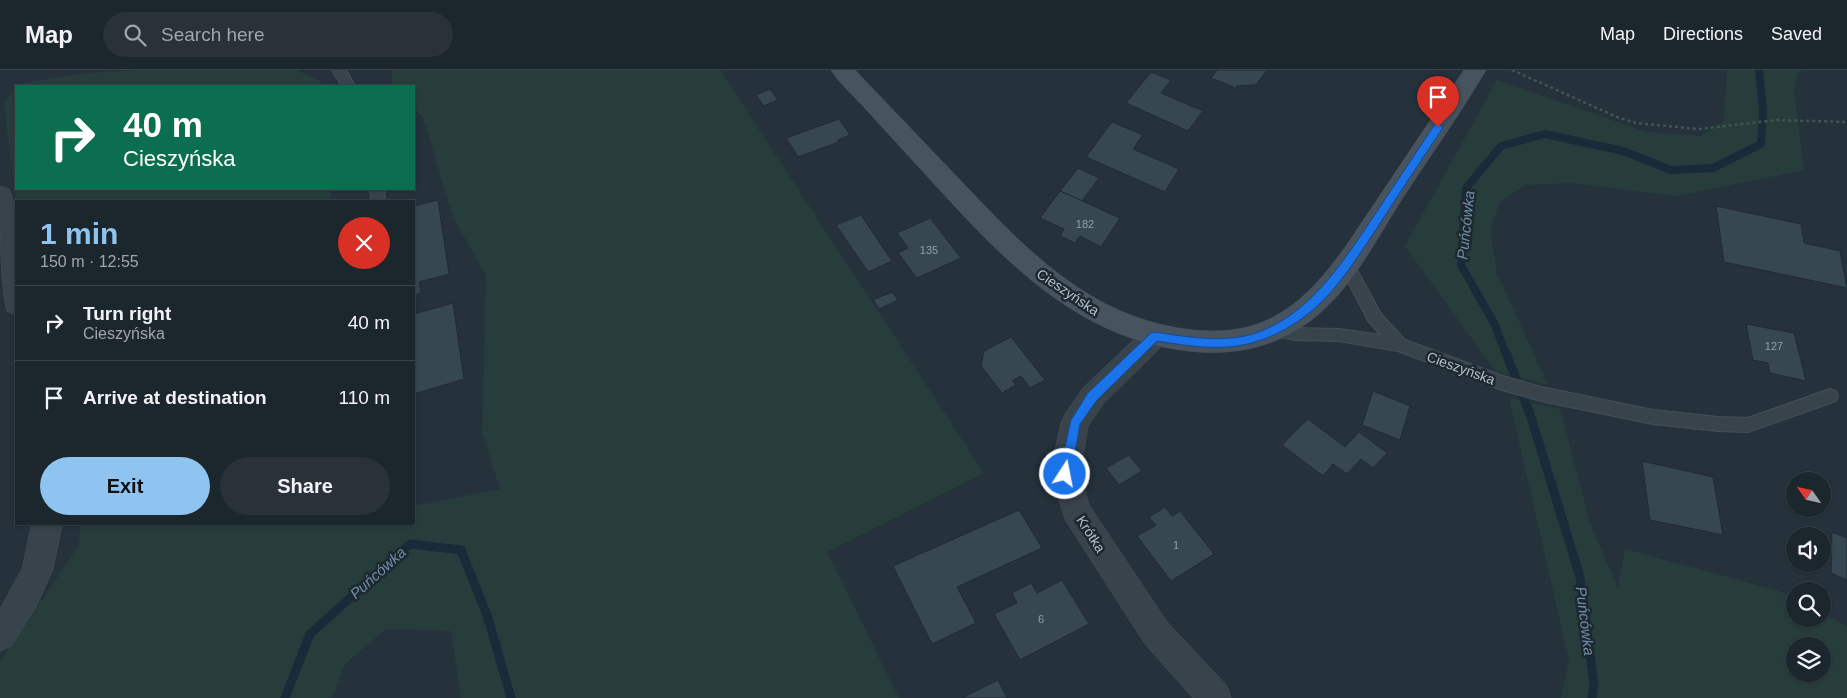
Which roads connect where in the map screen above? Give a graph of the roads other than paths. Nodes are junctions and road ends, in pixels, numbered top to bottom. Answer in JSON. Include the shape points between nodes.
{"nodes":[{"id":1,"x":339,"y":70,"type":"edge"},
{"id":2,"x":842,"y":70,"type":"edge"},
{"id":3,"x":1475,"y":70,"type":"edge"},
{"id":4,"x":349,"y":80,"type":"edge"},
{"id":5,"x":0,"y":195,"type":"edge"},
{"id":6,"x":1347,"y":265,"type":"junction"},
{"id":7,"x":15,"y":297,"type":"edge"},
{"id":8,"x":1276,"y":330,"type":"junction"},
{"id":9,"x":1155,"y":336,"type":"junction"},
{"id":10,"x":1399,"y":345,"type":"junction"},
{"id":11,"x":1830,"y":396,"type":"dead end"},
{"id":12,"x":47,"y":525,"type":"edge"},
{"id":13,"x":0,"y":635,"type":"edge"},
{"id":14,"x":1215,"y":698,"type":"edge"}],
"edges":[{"from":1,"to":4,"type":"lane"},
{"from":2,"to":9,"type":"street","name":"Cieszyńska","via":[[1030,266],[1082,304],[1116,322]]},
{"from":3,"to":6,"type":"street","name":"Cieszyńska"},
{"from":5,"to":7,"type":"street"},
{"from":6,"to":8,"type":"street","name":"Cieszyńska","via":[[1310,306]]},
{"from":6,"to":10,"type":"lane","name":"Cieszyńska","via":[[1375,318]]},
{"from":8,"to":9,"type":"street","name":"Cieszyńska","via":[[1233,342],[1190,342]]},
{"from":8,"to":10,"type":"lane","via":[[1339,335]]},
{"from":9,"to":14,"type":"street","name":"Krótka","via":[[1092,396],[1075,423],[1065,474],[1076,511],[1156,633]]},
{"from":10,"to":11,"type":"lane","name":"Cieszyńska","via":[[1541,394],[1653,416],[1718,424],[1748,426]]},
{"from":12,"to":13,"type":"street","via":[[41,558],[33,578],[22,602]]}]}
